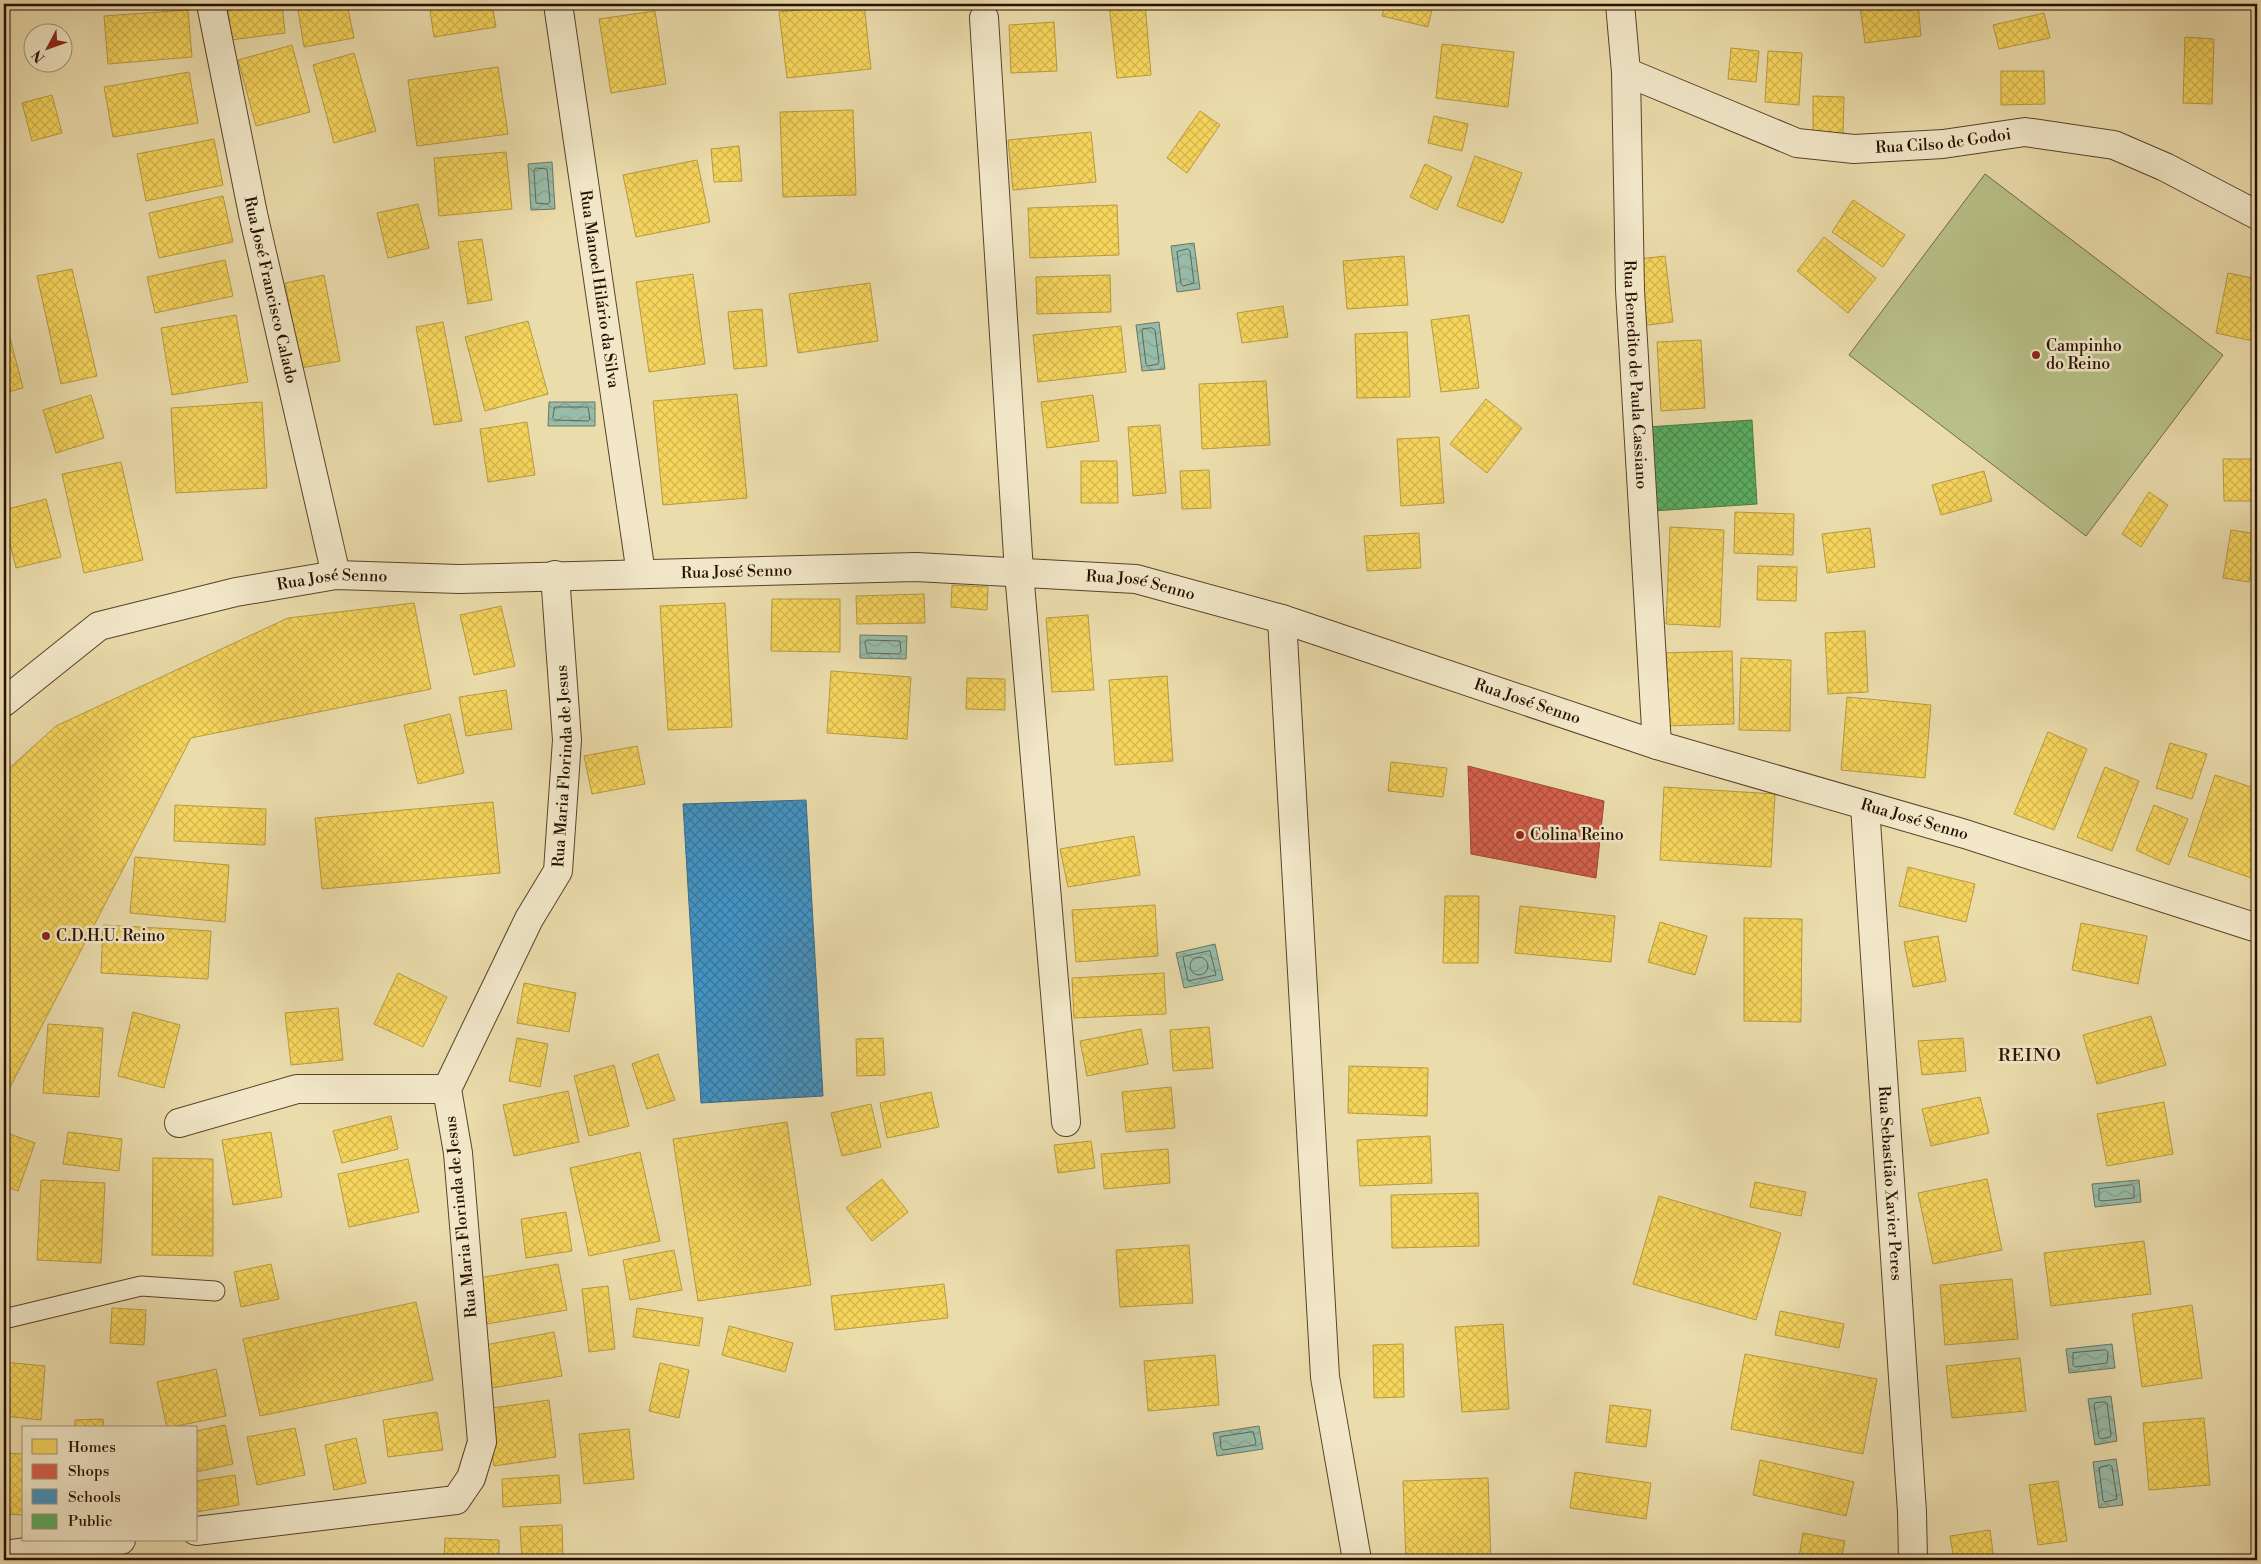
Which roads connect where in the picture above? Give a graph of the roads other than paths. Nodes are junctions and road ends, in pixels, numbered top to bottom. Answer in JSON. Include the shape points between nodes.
{"nodes":[{"id":1,"x":211,"y":4,"type":"edge"},
{"id":2,"x":558,"y":4,"type":"edge"},
{"id":3,"x":1620,"y":4,"type":"edge"},
{"id":4,"x":984,"y":18,"type":"dead end"},
{"id":5,"x":1626,"y":72,"type":"junction"},
{"id":6,"x":2257,"y":215,"type":"edge"},
{"id":7,"x":1019,"y":572,"type":"junction"},
{"id":8,"x":641,"y":574,"type":"junction"},
{"id":9,"x":336,"y":575,"type":"junction"},
{"id":10,"x":555,"y":575,"type":"junction"},
{"id":11,"x":1282,"y":619,"type":"junction"},
{"id":12,"x":4,"y":702,"type":"edge"},
{"id":13,"x":1657,"y":745,"type":"junction"},
{"id":14,"x":1865,"y":806,"type":"junction"},
{"id":15,"x":2257,"y":931,"type":"edge"},
{"id":16,"x":447,"y":1089,"type":"junction"},
{"id":17,"x":1066,"y":1122,"type":"dead end"},
{"id":18,"x":179,"y":1123,"type":"dead end"},
{"id":19,"x":216,"y":1291,"type":"dead end"},
{"id":20,"x":4,"y":1319,"type":"edge"},
{"id":21,"x":198,"y":1531,"type":"edge"},
{"id":22,"x":105,"y":1542,"type":"edge"},
{"id":23,"x":4,"y":1555,"type":"edge"},
{"id":24,"x":1357,"y":1560,"type":"edge"},
{"id":25,"x":1913,"y":1560,"type":"edge"}],
"edges":[{"from":1,"to":9,"type":"street","name":"Rua José Francisco Calado","via":[[253,214]]},
{"from":2,"to":8,"type":"street","name":"Rua Manoel Hilário da Silva"},
{"from":3,"to":5,"type":"street","name":"Rua Benedito de Paula Cassiano"},
{"from":4,"to":7,"type":"street"},
{"from":5,"to":6,"type":"street","name":"Rua Cilso de Godoi","via":[[1797,143],[1854,149],[1943,144],[2025,132],[2114,145],[2165,167]]},
{"from":5,"to":13,"type":"street","name":"Rua Benedito de Paula Cassiano","via":[[1630,290]]},
{"from":7,"to":8,"type":"street","name":"Rua José Senno","via":[[916,567]]},
{"from":7,"to":11,"type":"street","name":"Rua José Senno","via":[[1136,579]]},
{"from":7,"to":17,"type":"street"},
{"from":8,"to":10,"type":"street","name":"Rua José Senno"},
{"from":9,"to":10,"type":"street","name":"Rua José Senno","via":[[458,579]]},
{"from":9,"to":12,"type":"street","name":"Rua José Senno","via":[[236,592],[100,626]]},
{"from":10,"to":16,"type":"street","name":"Rua Maria Florinda de Jesus","via":[[567,740],[558,870],[529,919]]},
{"from":11,"to":13,"type":"street","name":"Rua José Senno"},
{"from":11,"to":24,"type":"street","via":[[1325,1377]]},
{"from":13,"to":14,"type":"street","name":"Rua José Senno"},
{"from":14,"to":15,"type":"street","name":"Rua José Senno","via":[[1965,834]]},
{"from":14,"to":25,"type":"street","name":"Rua Sebastião Xavier Peres"},
{"from":16,"to":18,"type":"street","via":[[297,1089]]},
{"from":16,"to":21,"type":"street","name":"Rua Maria Florinda de Jesus","via":[[458,1153],[482,1442],[471,1478],[456,1500]]},
{"from":19,"to":20,"type":"lane","via":[[141,1286]]},
{"from":22,"to":23,"type":"street"}]}
